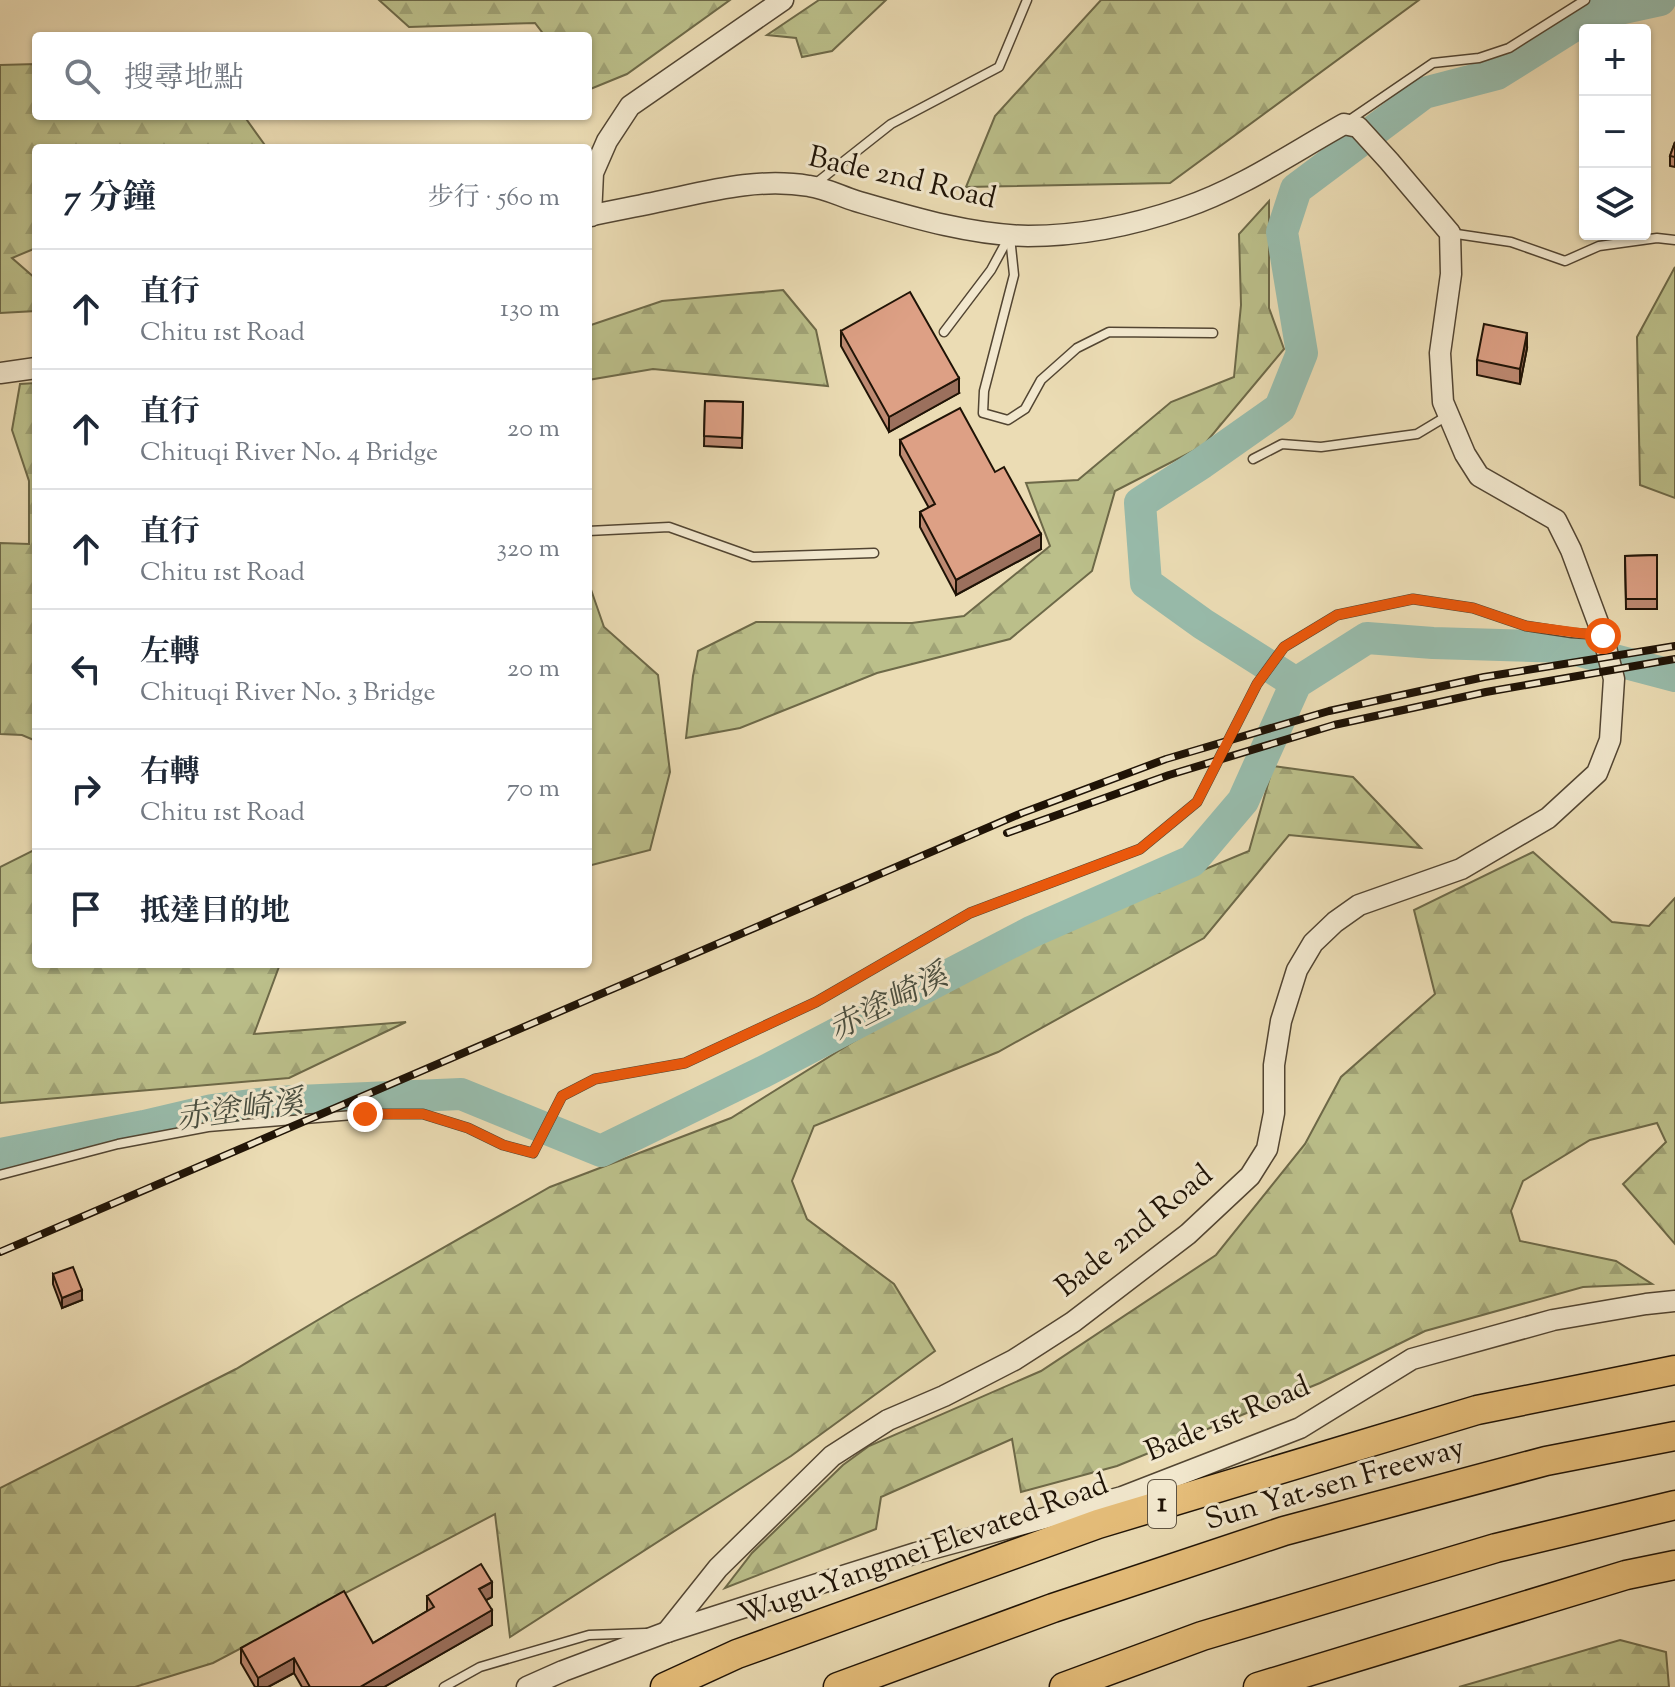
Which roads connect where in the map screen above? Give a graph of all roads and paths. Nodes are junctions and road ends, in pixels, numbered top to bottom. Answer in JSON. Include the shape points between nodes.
{"nodes":[{"id":1,"x":783,"y":0,"type":"edge"},
{"id":2,"x":1027,"y":0,"type":"edge"},
{"id":3,"x":1585,"y":0,"type":"edge"},
{"id":4,"x":1351,"y":126,"type":"junction"},
{"id":5,"x":813,"y":186,"type":"junction"},
{"id":6,"x":592,"y":187,"type":"edge"},
{"id":7,"x":592,"y":216,"type":"edge"},
{"id":8,"x":1450,"y":233,"type":"junction"},
{"id":9,"x":1010,"y":234,"type":"junction"},
{"id":10,"x":1675,"y":240,"type":"edge"},
{"id":11,"x":944,"y":332,"type":"dead end"},
{"id":12,"x":1213,"y":333,"type":"dead end"},
{"id":13,"x":32,"y":369,"type":"edge"},
{"id":14,"x":0,"y":373,"type":"edge"},
{"id":15,"x":1449,"y":415,"type":"junction"},
{"id":16,"x":1253,"y":459,"type":"dead end"},
{"id":17,"x":592,"y":531,"type":"edge"},
{"id":18,"x":874,"y":553,"type":"dead end"},
{"id":19,"x":1602,"y":635,"type":"junction"},
{"id":20,"x":0,"y":1175,"type":"edge"},
{"id":21,"x":1675,"y":1301,"type":"edge"},
{"id":22,"x":1675,"y":1370,"type":"edge"},
{"id":23,"x":1675,"y":1436,"type":"edge"},
{"id":24,"x":1675,"y":1505,"type":"edge"},
{"id":25,"x":1675,"y":1565,"type":"edge"},
{"id":26,"x":667,"y":1632,"type":"junction"},
{"id":27,"x":444,"y":1687,"type":"edge"},
{"id":28,"x":527,"y":1687,"type":"edge"},
{"id":29,"x":665,"y":1687,"type":"edge"},
{"id":30,"x":838,"y":1687,"type":"edge"},
{"id":31,"x":1064,"y":1687,"type":"edge"},
{"id":32,"x":1258,"y":1687,"type":"edge"}],
"edges":[{"from":1,"to":6,"type":"street","via":[[630,106],[607,141]]},
{"from":2,"to":5,"type":"lane","via":[[999,67],[891,124]]},
{"from":3,"to":4,"type":"lane","via":[[1509,48],[1479,58],[1433,63]]},
{"from":4,"to":8,"type":"street","via":[[1389,161]]},
{"from":4,"to":9,"type":"street","name":"Bade 2nd Road","via":[[1184,208],[1073,233]]},
{"from":5,"to":7,"type":"street","name":"Bade 2nd Road","via":[[739,185]]},
{"from":5,"to":9,"type":"street","name":"Bade 2nd Road","via":[[914,218]]},
{"from":8,"to":10,"type":"lane","via":[[1511,242],[1565,261],[1599,246]]},
{"from":8,"to":15,"type":"street","name":"Bade 2nd Road","via":[[1451,274],[1440,353],[1443,402]]},
{"from":9,"to":11,"type":"lane","via":[[991,270]]},
{"from":9,"to":12,"type":"lane","via":[[1014,275],[983,413],[1008,420],[1025,409],[1041,380],[1077,348],[1109,332]]},
{"from":13,"to":14,"type":"street"},
{"from":15,"to":16,"type":"lane","via":[[1417,434],[1321,447],[1282,444]]},
{"from":15,"to":19,"type":"street","name":"Bade 2nd Road","via":[[1479,476],[1556,520]]},
{"from":17,"to":18,"type":"lane","via":[[669,527],[753,557]]},
{"from":19,"to":20,"type":"lane","via":[[1526,626],[1473,608],[1413,599],[1337,615],[1284,647],[1257,684],[1197,802],[1140,849],[970,913],[816,1002],[685,1063],[595,1079],[562,1096],[533,1153],[423,1114],[365,1114],[208,1127]]},
{"from":19,"to":26,"type":"street","name":"Bade 2nd Road","via":[[1614,679],[1610,740],[1597,773],[1548,818],[1461,869],[1359,905],[1313,943],[1297,970],[1281,1021],[1267,1149],[1250,1176],[1188,1234],[1073,1322],[1014,1360],[888,1420],[832,1456],[718,1568]]},
{"from":21,"to":26,"type":"street","name":"Bade 1st Road","via":[[1553,1320],[1412,1359],[1300,1428],[1122,1497],[916,1553]]},
{"from":22,"to":29,"type":"highway","name":"Wugu-Yangmei Elevated Road","number":"1","via":[[1477,1410],[1098,1524],[737,1654]]},
{"from":23,"to":30,"type":"highway","name":"Sun Yat-sen Freeway","number":"1","via":[[1546,1461],[1284,1531]]},
{"from":24,"to":31,"type":"highway","via":[[1481,1552],[1202,1636]]},
{"from":25,"to":32,"type":"highway","via":[[1626,1575]]},
{"from":26,"to":27,"type":"lane","via":[[589,1635],[480,1667]]},
{"from":26,"to":28,"type":"street","name":"Bade 1st Road"}]}
